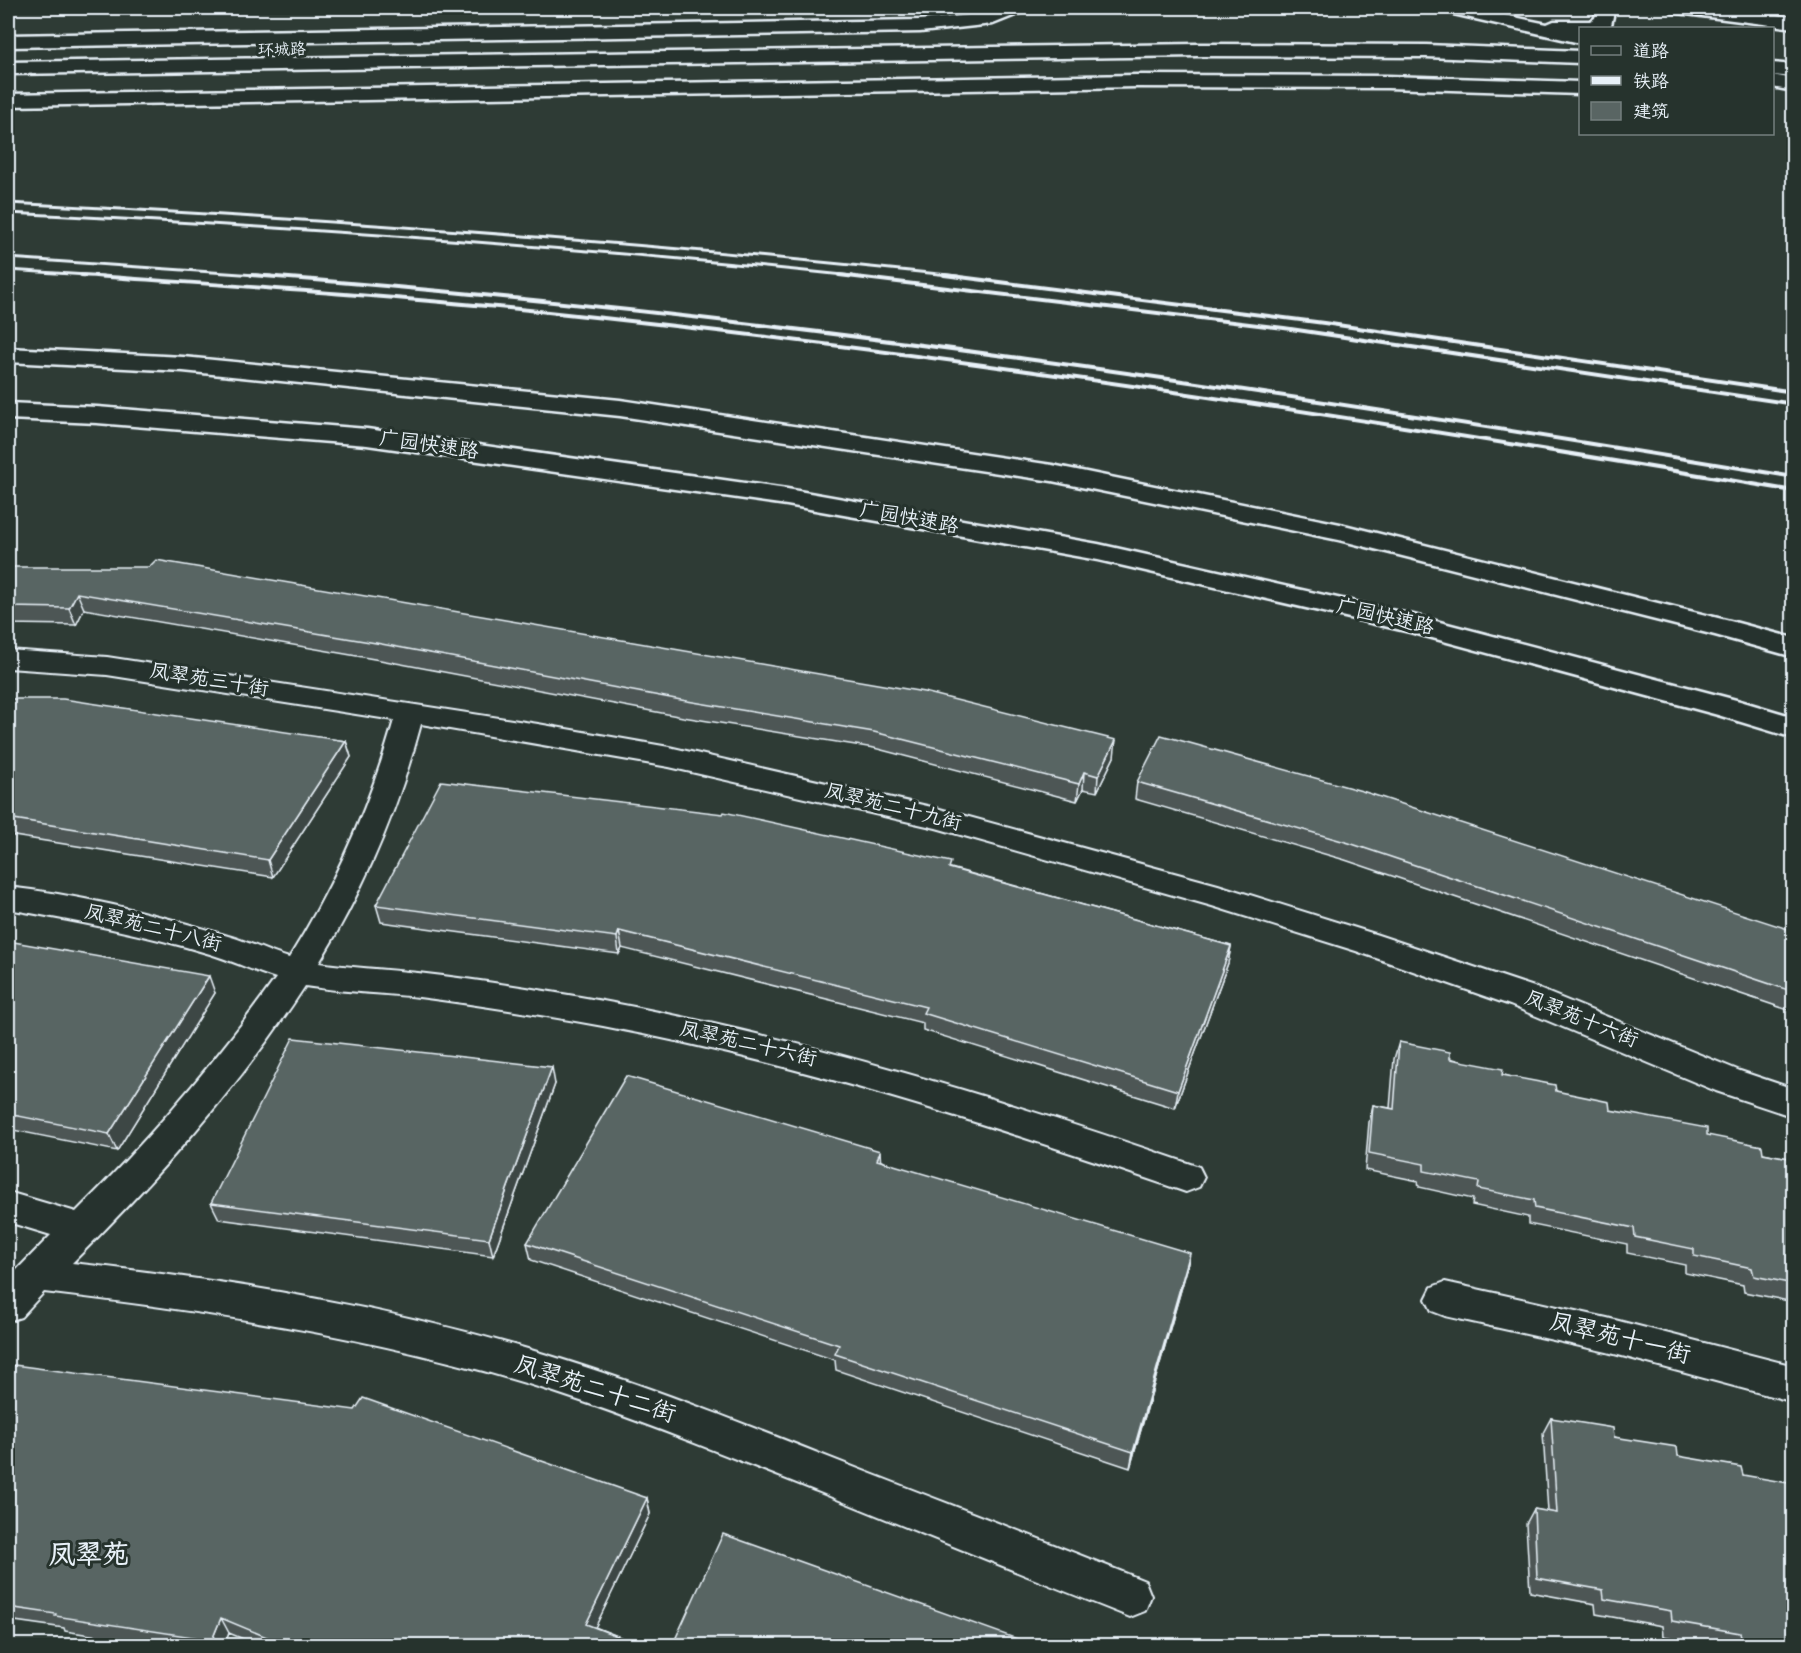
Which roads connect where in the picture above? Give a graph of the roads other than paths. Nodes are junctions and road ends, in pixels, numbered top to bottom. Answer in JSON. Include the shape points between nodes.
{"nodes":[{"id":1,"x":1017,"y":8,"type":"edge"},
{"id":2,"x":1449,"y":8,"type":"edge"},
{"id":3,"x":1599,"y":8,"type":"edge"},
{"id":4,"x":1678,"y":8,"type":"edge"},
{"id":5,"x":1776,"y":8,"type":"edge"},
{"id":6,"x":1794,"y":11,"type":"edge"},
{"id":7,"x":1794,"y":23,"type":"edge"},
{"id":8,"x":1537,"y":27,"type":"junction"},
{"id":9,"x":1584,"y":27,"type":"edge"},
{"id":10,"x":1579,"y":28,"type":"edge"},
{"id":11,"x":1579,"y":37,"type":"edge"},
{"id":12,"x":8,"y":41,"type":"edge"},
{"id":13,"x":1579,"y":44,"type":"edge"},
{"id":14,"x":8,"y":54,"type":"edge"},
{"id":15,"x":553,"y":54,"type":"junction"},
{"id":16,"x":1774,"y":55,"type":"edge"},
{"id":17,"x":1579,"y":57,"type":"edge"},
{"id":18,"x":1794,"y":57,"type":"edge"},
{"id":19,"x":8,"y":68,"type":"edge"},
{"id":20,"x":1774,"y":69,"type":"edge"},
{"id":21,"x":1794,"y":71,"type":"edge"},
{"id":22,"x":1774,"y":81,"type":"edge"},
{"id":23,"x":1794,"y":85,"type":"edge"},
{"id":24,"x":1579,"y":88,"type":"edge"},
{"id":25,"x":1774,"y":99,"type":"edge"},
{"id":26,"x":8,"y":100,"type":"edge"},
{"id":27,"x":1794,"y":101,"type":"edge"},
{"id":28,"x":8,"y":355,"type":"edge"},
{"id":29,"x":8,"y":411,"type":"edge"},
{"id":30,"x":1794,"y":648,"type":"edge"},
{"id":31,"x":8,"y":659,"type":"edge"},
{"id":32,"x":410,"y":711,"type":"junction"},
{"id":33,"x":1794,"y":728,"type":"edge"},
{"id":34,"x":8,"y":898,"type":"edge"},
{"id":35,"x":1367,"y":943,"type":"joint"},
{"id":36,"x":296,"y":972,"type":"junction"},
{"id":37,"x":1794,"y":1103,"type":"edge"},
{"id":38,"x":1186,"y":1178,"type":"dead end"},
{"id":39,"x":8,"y":1207,"type":"edge"},
{"id":40,"x":82,"y":1229,"type":"junction"},
{"id":41,"x":35,"y":1275,"type":"junction"},
{"id":42,"x":1444,"y":1299,"type":"dead end"},
{"id":43,"x":8,"y":1305,"type":"edge"},
{"id":44,"x":1794,"y":1384,"type":"edge"},
{"id":45,"x":1131,"y":1596,"type":"dead end"}],
"edges":[{"from":1,"to":12,"type":"main road","via":[[993,18],[920,26]]},
{"from":2,"to":8,"type":"main road"},
{"from":3,"to":9,"type":"main road","via":[[1605,12],[1604,21]]},
{"from":4,"to":7,"type":"main road"},
{"from":5,"to":6,"type":"main road"},
{"from":8,"to":10,"type":"main road"},
{"from":8,"to":11,"type":"main road"},
{"from":13,"to":15,"type":"main road","via":[[1104,39]]},
{"from":14,"to":15,"type":"main road","name":"环城路"},
{"from":15,"to":17,"type":"main road","via":[[1198,50],[1426,51]]},
{"from":15,"to":19,"type":"main road","name":"环城路"},
{"from":16,"to":18,"type":"main road"},
{"from":20,"to":21,"type":"main road"},
{"from":22,"to":23,"type":"main road"},
{"from":24,"to":26,"type":"main road","via":[[1137,81]]},
{"from":25,"to":27,"type":"main road"},
{"from":28,"to":30,"type":"main road","via":[[183,364],[620,408],[1052,473],[1340,532]]},
{"from":29,"to":33,"type":"main road","name":"广园快速路","via":[[367,437],[810,501],[1098,552],[1390,619]]},
{"from":31,"to":32,"type":"lane","name":"凤翠苑三十街","via":[[107,666]]},
{"from":32,"to":35,"type":"lane","name":"凤翠苑二十九街","via":[[669,757],[936,818],[1218,896]]},
{"from":32,"to":36,"type":"lane","via":[[395,770],[371,834],[339,901]]},
{"from":34,"to":36,"type":"lane","name":"凤翠苑二十八街","via":[[149,925]]},
{"from":35,"to":37,"type":"lane","name":"凤翠苑十六街","via":[[1522,996],[1728,1081]]},
{"from":36,"to":38,"type":"lane","name":"凤翠苑二十六街","via":[[543,1003],[791,1054],[1051,1130]]},
{"from":36,"to":40,"type":"lane","via":[[247,1043],[187,1117]]},
{"from":39,"to":40,"type":"lane"},
{"from":40,"to":41,"type":"lane"},
{"from":41,"to":43,"type":"lane"},
{"from":41,"to":45,"type":"lane","name":"凤翠苑二十二街","via":[[170,1290],[303,1312],[436,1342],[552,1374],[668,1413]]},
{"from":42,"to":44,"type":"lane","name":"凤翠苑十一街","via":[[1607,1335]]}]}
